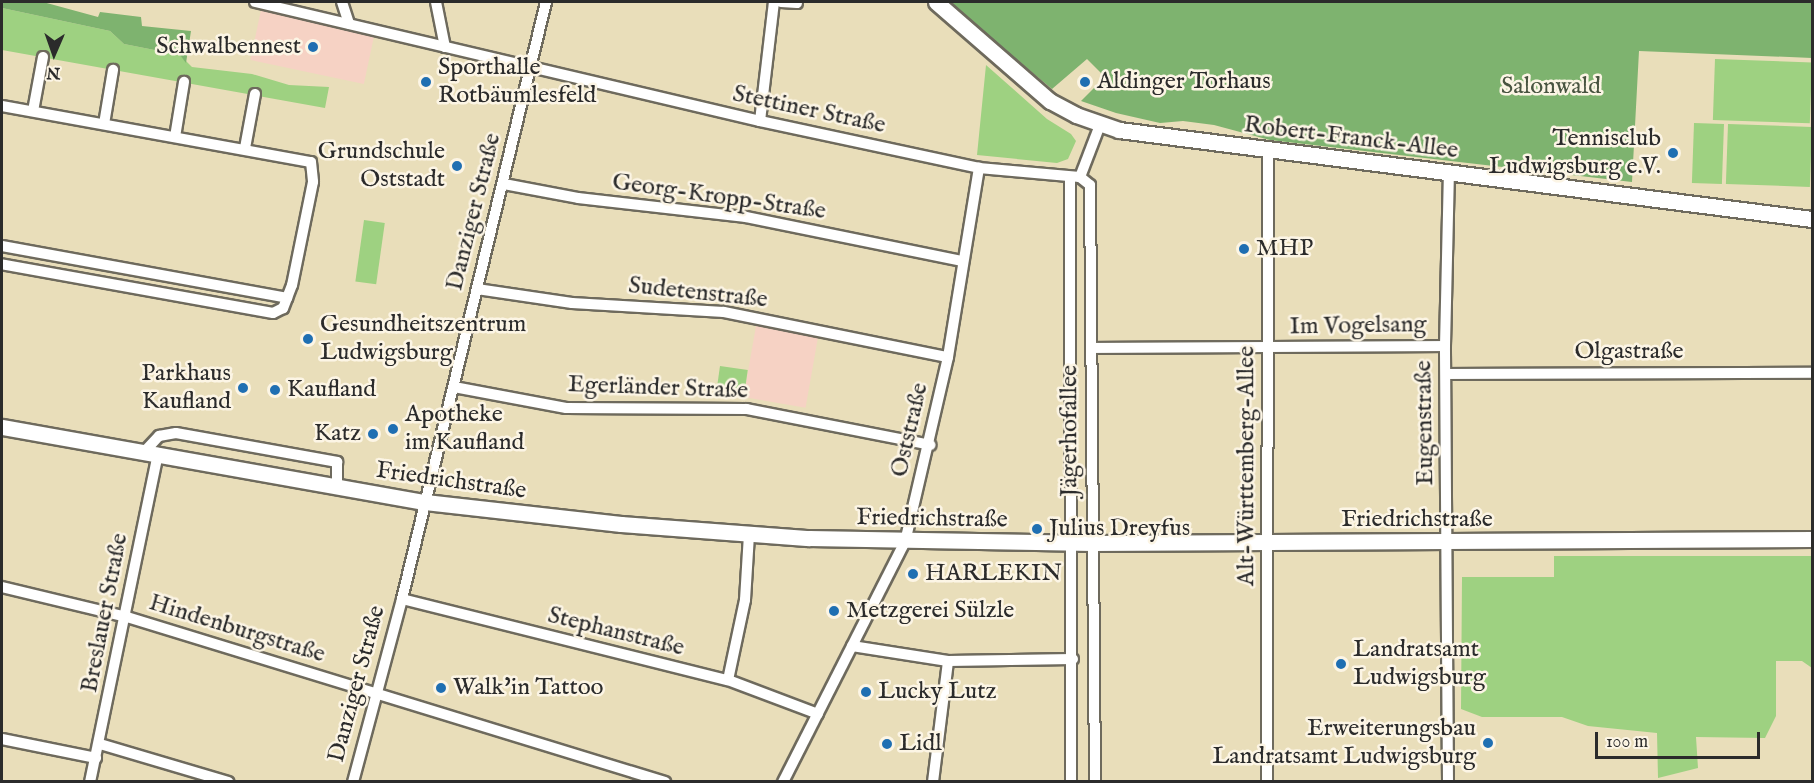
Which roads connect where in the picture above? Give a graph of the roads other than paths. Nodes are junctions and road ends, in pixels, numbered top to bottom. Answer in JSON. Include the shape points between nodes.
{"nodes":[{"id":1,"x":255,"y":2,"type":"edge"},
{"id":2,"x":342,"y":2,"type":"edge"},
{"id":3,"x":436,"y":2,"type":"edge"},
{"id":4,"x":546,"y":2,"type":"edge"},
{"id":5,"x":774,"y":2,"type":"edge"},
{"id":6,"x":781,"y":2,"type":"edge"},
{"id":7,"x":936,"y":2,"type":"edge"},
{"id":8,"x":797,"y":3,"type":"dead end"},
{"id":9,"x":349,"y":24,"type":"junction"},
{"id":10,"x":445,"y":47,"type":"junction"},
{"id":11,"x":43,"y":57,"type":"dead end"},
{"id":12,"x":530,"y":68,"type":"junction"},
{"id":13,"x":113,"y":70,"type":"dead end"},
{"id":14,"x":184,"y":82,"type":"dead end"},
{"id":15,"x":255,"y":94,"type":"dead end"},
{"id":16,"x":2,"y":105,"type":"edge"},
{"id":17,"x":33,"y":111,"type":"junction"},
{"id":18,"x":759,"y":122,"type":"junction"},
{"id":19,"x":104,"y":124,"type":"junction"},
{"id":20,"x":1100,"y":125,"type":"junction"},
{"id":21,"x":175,"y":137,"type":"junction"},
{"id":22,"x":245,"y":148,"type":"junction"},
{"id":23,"x":1268,"y":151,"type":"junction"},
{"id":24,"x":979,"y":168,"type":"junction"},
{"id":25,"x":1449,"y":173,"type":"junction"},
{"id":26,"x":1075,"y":178,"type":"junction"},
{"id":27,"x":504,"y":184,"type":"junction"},
{"id":28,"x":1812,"y":219,"type":"edge"},
{"id":29,"x":2,"y":246,"type":"edge"},
{"id":30,"x":963,"y":261,"type":"junction"},
{"id":31,"x":2,"y":264,"type":"edge"},
{"id":32,"x":163,"y":276,"type":"junction"},
{"id":33,"x":477,"y":289,"type":"junction"},
{"id":34,"x":159,"y":292,"type":"junction"},
{"id":35,"x":287,"y":298,"type":"junction"},
{"id":36,"x":1445,"y":346,"type":"junction"},
{"id":37,"x":1268,"y":347,"type":"junction"},
{"id":38,"x":1091,"y":348,"type":"junction"},
{"id":39,"x":948,"y":357,"type":"junction"},
{"id":40,"x":1812,"y":373,"type":"edge"},
{"id":41,"x":1446,"y":374,"type":"junction"},
{"id":42,"x":454,"y":387,"type":"junction"},
{"id":43,"x":2,"y":427,"type":"edge"},
{"id":44,"x":930,"y":445,"type":"junction"},
{"id":45,"x":151,"y":452,"type":"junction"},
{"id":46,"x":337,"y":486,"type":"junction"},
{"id":47,"x":425,"y":502,"type":"junction"},
{"id":48,"x":1812,"y":529,"type":"edge"},
{"id":49,"x":749,"y":534,"type":"junction"},
{"id":50,"x":1812,"y":539,"type":"edge"},
{"id":51,"x":1746,"y":540,"type":"junction"},
{"id":52,"x":905,"y":542,"type":"junction"},
{"id":53,"x":1448,"y":542,"type":"junction"},
{"id":54,"x":1072,"y":543,"type":"junction"},
{"id":55,"x":1092,"y":543,"type":"junction"},
{"id":56,"x":1268,"y":543,"type":"junction"},
{"id":57,"x":1812,"y":549,"type":"edge"},
{"id":58,"x":2,"y":587,"type":"edge"},
{"id":59,"x":402,"y":599,"type":"junction"},
{"id":60,"x":127,"y":617,"type":"junction"},
{"id":61,"x":852,"y":646,"type":"junction"},
{"id":62,"x":1073,"y":659,"type":"junction"},
{"id":63,"x":948,"y":661,"type":"junction"},
{"id":64,"x":728,"y":680,"type":"junction"},
{"id":65,"x":378,"y":694,"type":"junction"},
{"id":66,"x":818,"y":714,"type":"junction"},
{"id":67,"x":2,"y":739,"type":"edge"},
{"id":68,"x":100,"y":744,"type":"junction"},
{"id":69,"x":96,"y":758,"type":"junction"},
{"id":70,"x":90,"y":782,"type":"edge"},
{"id":71,"x":228,"y":782,"type":"edge"},
{"id":72,"x":353,"y":782,"type":"edge"},
{"id":73,"x":665,"y":782,"type":"edge"},
{"id":74,"x":783,"y":782,"type":"edge"},
{"id":75,"x":933,"y":782,"type":"edge"},
{"id":76,"x":1071,"y":782,"type":"edge"},
{"id":77,"x":1095,"y":782,"type":"edge"},
{"id":78,"x":1267,"y":782,"type":"edge"},
{"id":79,"x":1448,"y":782,"type":"edge"}],
"edges":[{"from":1,"to":9,"type":"street","name":"Stettiner Straße"},
{"from":2,"to":9,"type":"street"},
{"from":3,"to":10,"type":"street"},
{"from":4,"to":12,"type":"street","name":"Danziger Straße"},
{"from":5,"to":18,"type":"street"},
{"from":6,"to":8,"type":"street"},
{"from":7,"to":20,"type":"main road","name":"Robert-Franck-Allee","via":[[1050,101]]},
{"from":9,"to":10,"type":"street","name":"Stettiner Straße"},
{"from":10,"to":12,"type":"street","name":"Stettiner Straße"},
{"from":11,"to":17,"type":"street"},
{"from":12,"to":18,"type":"street","name":"Stettiner Straße"},
{"from":12,"to":27,"type":"street","name":"Danziger Straße"},
{"from":13,"to":19,"type":"street"},
{"from":14,"to":21,"type":"street"},
{"from":15,"to":22,"type":"street"},
{"from":16,"to":17,"type":"street"},
{"from":17,"to":19,"type":"street"},
{"from":18,"to":24,"type":"street","name":"Stettiner Straße"},
{"from":19,"to":21,"type":"street"},
{"from":20,"to":23,"type":"main road","name":"Robert-Franck-Allee"},
{"from":20,"to":26,"type":"street","name":"Jägerhofallee"},
{"from":21,"to":22,"type":"street"},
{"from":22,"to":35,"type":"street","via":[[311,162],[313,167],[305,238]]},
{"from":23,"to":25,"type":"main road","name":"Robert-Franck-Allee"},
{"from":23,"to":37,"type":"street","name":"Alt-Württemberg-Allee"},
{"from":24,"to":26,"type":"street","name":"Stettiner Straße"},
{"from":24,"to":30,"type":"street","name":"Oststraße"},
{"from":25,"to":28,"type":"main road","name":"Robert-Franck-Allee"},
{"from":25,"to":36,"type":"street","name":"Eugenstraße"},
{"from":26,"to":38,"type":"street","name":"Jägerhofallee","via":[[1090,186]]},
{"from":26,"to":54,"type":"street","name":"Jägerhofallee"},
{"from":27,"to":30,"type":"street","name":"Georg-Kropp-Straße","via":[[578,198],[746,217]]},
{"from":27,"to":33,"type":"street","name":"Danziger Straße"},
{"from":29,"to":32,"type":"street"},
{"from":30,"to":39,"type":"street","name":"Oststraße"},
{"from":31,"to":34,"type":"street"},
{"from":32,"to":34,"type":"street"},
{"from":32,"to":35,"type":"street"},
{"from":33,"to":39,"type":"street","name":"Sudetenstraße","via":[[572,303],[724,312]]},
{"from":33,"to":42,"type":"street","name":"Danziger Straße"},
{"from":34,"to":35,"type":"street","via":[[273,313],[283,308]]},
{"from":36,"to":37,"type":"street","name":"Im Vogelsang"},
{"from":36,"to":41,"type":"street","name":"Eugenstraße"},
{"from":37,"to":38,"type":"street","name":"Im Vogelsang"},
{"from":37,"to":56,"type":"street","name":"Alt-Württemberg-Allee"},
{"from":38,"to":55,"type":"street","name":"Jägerhofallee"},
{"from":39,"to":44,"type":"street","name":"Oststraße"},
{"from":40,"to":41,"type":"street","name":"Olgastraße"},
{"from":41,"to":53,"type":"street","name":"Eugenstraße"},
{"from":42,"to":44,"type":"street","name":"Egerländer Straße","via":[[566,408],[708,406],[747,410]]},
{"from":42,"to":47,"type":"street","name":"Danziger Straße"},
{"from":43,"to":45,"type":"main road","name":"Friedrichstraße"},
{"from":44,"to":52,"type":"street","name":"Oststraße"},
{"from":45,"to":46,"type":"main road","name":"Friedrichstraße"},
{"from":45,"to":46,"type":"street","via":[[159,436],[176,433],[338,462]]},
{"from":45,"to":60,"type":"street","name":"Breslauer Straße"},
{"from":46,"to":47,"type":"main road","name":"Friedrichstraße"},
{"from":47,"to":49,"type":"main road","name":"Friedrichstraße"},
{"from":47,"to":59,"type":"street","name":"Danziger Straße"},
{"from":48,"to":51,"type":"main road","name":"Friedrichstraße"},
{"from":49,"to":52,"type":"main road","name":"Friedrichstraße"},
{"from":49,"to":64,"type":"street","via":[[745,600]]},
{"from":50,"to":51,"type":"main road","name":"Friedrichstraße"},
{"from":51,"to":53,"type":"main road","name":"Friedrichstraße"},
{"from":51,"to":57,"type":"main road","name":"Friedrichstraße"},
{"from":52,"to":54,"type":"main road","name":"Friedrichstraße"},
{"from":52,"to":61,"type":"street","name":"Oststraße"},
{"from":53,"to":56,"type":"main road","name":"Friedrichstraße"},
{"from":53,"to":79,"type":"street","name":"Eugenstraße"},
{"from":54,"to":55,"type":"main road","name":"Friedrichstraße"},
{"from":54,"to":62,"type":"street","name":"Jägerhofallee"},
{"from":55,"to":56,"type":"main road","name":"Friedrichstraße"},
{"from":55,"to":77,"type":"street","name":"Jägerhofallee"},
{"from":56,"to":78,"type":"street","name":"Alt-Württemberg-Allee"},
{"from":58,"to":60,"type":"street","name":"Hindenburgstraße"},
{"from":59,"to":64,"type":"street","name":"Stephanstraße"},
{"from":59,"to":65,"type":"street","name":"Danziger Straße"},
{"from":60,"to":65,"type":"street","name":"Hindenburgstraße"},
{"from":60,"to":68,"type":"street","name":"Breslauer Straße"},
{"from":61,"to":63,"type":"street"},
{"from":61,"to":66,"type":"street","name":"Oststraße"},
{"from":62,"to":63,"type":"street"},
{"from":62,"to":76,"type":"street","name":"Jägerhofallee"},
{"from":63,"to":75,"type":"street"},
{"from":64,"to":66,"type":"street","name":"Stephanstraße"},
{"from":65,"to":72,"type":"street","name":"Danziger Straße"},
{"from":65,"to":73,"type":"street","name":"Hindenburgstraße"},
{"from":66,"to":74,"type":"street","name":"Oststraße"},
{"from":67,"to":69,"type":"street"},
{"from":68,"to":69,"type":"street","name":"Breslauer Straße"},
{"from":68,"to":71,"type":"street"},
{"from":69,"to":70,"type":"street","name":"Breslauer Straße"}]}
